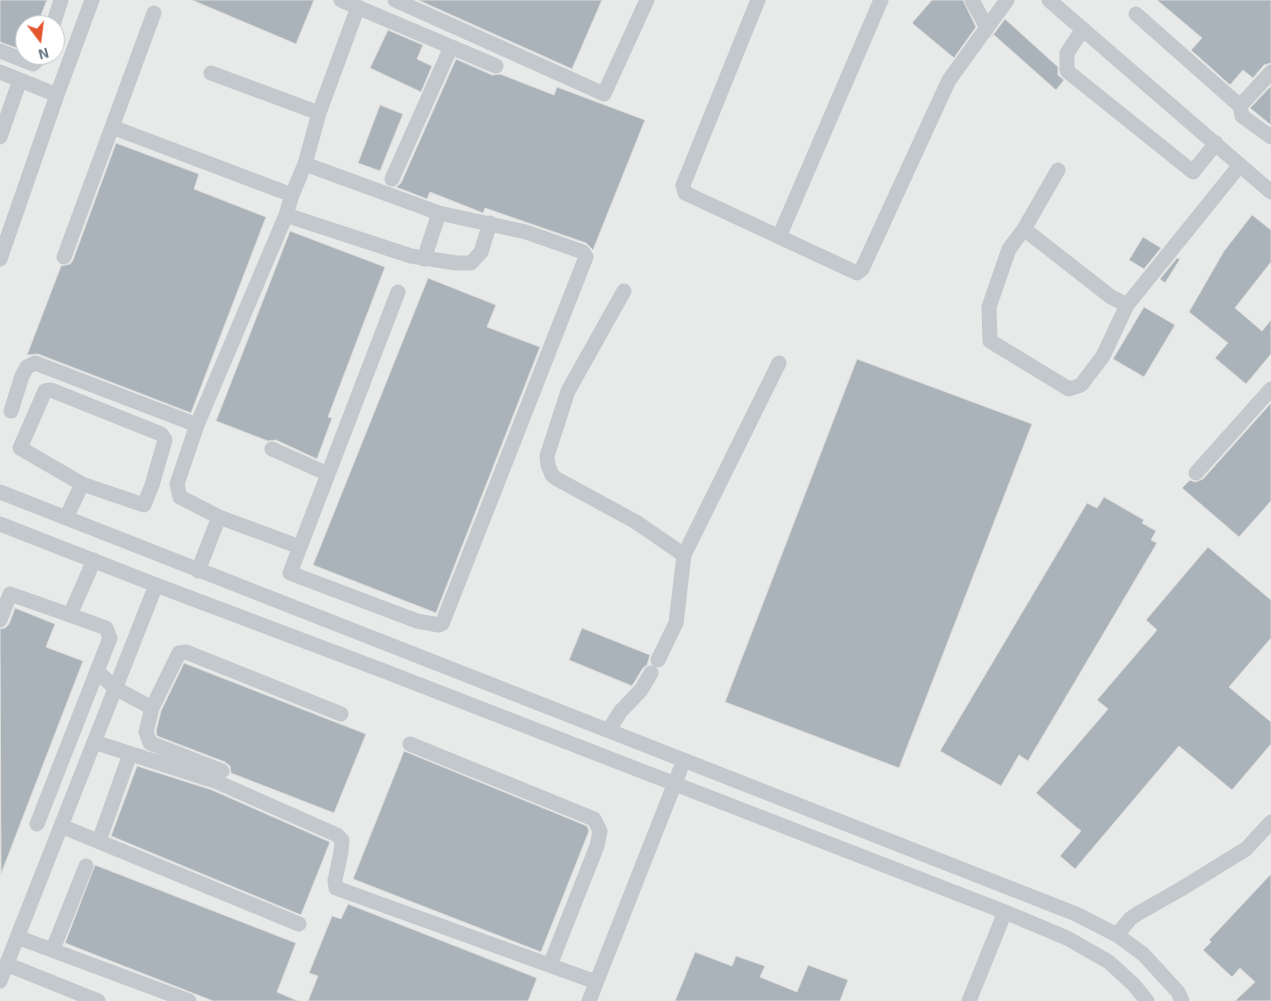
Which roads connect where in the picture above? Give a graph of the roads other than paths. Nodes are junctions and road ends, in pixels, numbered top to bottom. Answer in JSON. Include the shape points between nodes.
{"nodes":[{"id":1,"x":61,"y":0,"type":"edge"},
{"id":2,"x":92,"y":0,"type":"edge"},
{"id":3,"x":341,"y":0,"type":"edge"},
{"id":4,"x":395,"y":0,"type":"edge"},
{"id":5,"x":646,"y":0,"type":"edge"},
{"id":6,"x":758,"y":0,"type":"edge"},
{"id":7,"x":881,"y":0,"type":"edge"},
{"id":8,"x":972,"y":0,"type":"edge"},
{"id":9,"x":1007,"y":0,"type":"edge"},
{"id":10,"x":1050,"y":0,"type":"edge"},
{"id":11,"x":358,"y":7,"type":"junction"},
{"id":12,"x":154,"y":13,"type":"dead end"},
{"id":13,"x":1136,"y":14,"type":"dead end"},
{"id":14,"x":56,"y":15,"type":"edge"},
{"id":15,"x":988,"y":28,"type":"junction"},
{"id":16,"x":1083,"y":29,"type":"junction"},
{"id":17,"x":451,"y":47,"type":"junction"},
{"id":18,"x":0,"y":51,"type":"edge"},
{"id":19,"x":15,"y":57,"type":"edge"},
{"id":20,"x":496,"y":66,"type":"dead end"},
{"id":21,"x":0,"y":72,"type":"edge"},
{"id":22,"x":1271,"y":72,"type":"edge"},
{"id":23,"x":211,"y":73,"type":"dead end"},
{"id":24,"x":20,"y":80,"type":"junction"},
{"id":25,"x":57,"y":95,"type":"junction"},
{"id":26,"x":1240,"y":106,"type":"junction"},
{"id":27,"x":319,"y":113,"type":"junction"},
{"id":28,"x":112,"y":127,"type":"junction"},
{"id":29,"x":0,"y":137,"type":"edge"},
{"id":30,"x":1271,"y":137,"type":"edge"},
{"id":31,"x":1216,"y":144,"type":"junction"},
{"id":32,"x":305,"y":164,"type":"junction"},
{"id":33,"x":1240,"y":164,"type":"junction"},
{"id":34,"x":1058,"y":170,"type":"dead end"},
{"id":35,"x":392,"y":179,"type":"dead end"},
{"id":36,"x":1271,"y":192,"type":"edge"},
{"id":37,"x":292,"y":195,"type":"junction"},
{"id":38,"x":439,"y":213,"type":"junction"},
{"id":39,"x":286,"y":215,"type":"junction"},
{"id":40,"x":490,"y":223,"type":"junction"},
{"id":41,"x":1024,"y":229,"type":"junction"},
{"id":42,"x":780,"y":237,"type":"junction"},
{"id":43,"x":64,"y":257,"type":"dead end"},
{"id":44,"x":0,"y":259,"type":"edge"},
{"id":45,"x":424,"y":259,"type":"junction"},
{"id":46,"x":624,"y":291,"type":"dead end"},
{"id":47,"x":398,"y":292,"type":"dead end"},
{"id":48,"x":1127,"y":305,"type":"junction"},
{"id":49,"x":779,"y":363,"type":"dead end"},
{"id":50,"x":1271,"y":389,"type":"edge"},
{"id":51,"x":11,"y":411,"type":"dead end"},
{"id":52,"x":198,"y":425,"type":"junction"},
{"id":53,"x":272,"y":450,"type":"dead end"},
{"id":54,"x":1196,"y":473,"type":"dead end"},
{"id":55,"x":328,"y":474,"type":"junction"},
{"id":56,"x":82,"y":484,"type":"junction"},
{"id":57,"x":0,"y":492,"type":"edge"},
{"id":58,"x":219,"y":517,"type":"junction"},
{"id":59,"x":66,"y":518,"type":"junction"},
{"id":60,"x":0,"y":524,"type":"edge"},
{"id":61,"x":300,"y":547,"type":"junction"},
{"id":62,"x":684,"y":555,"type":"junction"},
{"id":63,"x":94,"y":560,"type":"junction"},
{"id":64,"x":198,"y":571,"type":"junction"},
{"id":65,"x":156,"y":586,"type":"junction"},
{"id":66,"x":70,"y":615,"type":"junction"},
{"id":67,"x":0,"y":620,"type":"edge"},
{"id":68,"x":97,"y":671,"type":"junction"},
{"id":69,"x":115,"y":688,"type":"junction"},
{"id":70,"x":515,"y":693,"type":"junction"},
{"id":71,"x":152,"y":708,"type":"junction"},
{"id":72,"x":341,"y":714,"type":"dead end"},
{"id":73,"x":506,"y":718,"type":"junction"},
{"id":74,"x":609,"y":730,"type":"junction"},
{"id":75,"x":94,"y":742,"type":"junction"},
{"id":76,"x":410,"y":744,"type":"dead end"},
{"id":77,"x":130,"y":754,"type":"junction"},
{"id":78,"x":684,"y":760,"type":"junction"},
{"id":79,"x":222,"y":771,"type":"dead end"},
{"id":80,"x":674,"y":784,"type":"junction"},
{"id":81,"x":1271,"y":822,"type":"edge"},
{"id":82,"x":37,"y":824,"type":"dead end"},
{"id":83,"x":61,"y":826,"type":"junction"},
{"id":84,"x":98,"y":841,"type":"junction"},
{"id":85,"x":86,"y":866,"type":"dead end"},
{"id":86,"x":1005,"y":912,"type":"junction"},
{"id":87,"x":299,"y":924,"type":"dead end"},
{"id":88,"x":1117,"y":935,"type":"junction"},
{"id":89,"x":17,"y":937,"type":"junction"},
{"id":90,"x":53,"y":949,"type":"junction"},
{"id":91,"x":6,"y":964,"type":"junction"},
{"id":92,"x":550,"y":965,"type":"junction"},
{"id":93,"x":0,"y":981,"type":"edge"},
{"id":94,"x":596,"y":982,"type":"junction"},
{"id":95,"x":98,"y":1001,"type":"edge"},
{"id":96,"x":189,"y":1001,"type":"edge"},
{"id":97,"x":589,"y":1001,"type":"edge"},
{"id":98,"x":969,"y":1001,"type":"edge"},
{"id":99,"x":1147,"y":1001,"type":"edge"},
{"id":100,"x":1182,"y":1001,"type":"edge"}],
"edges":[{"from":1,"to":14,"type":"street"},
{"from":2,"to":25,"type":"street"},
{"from":3,"to":11,"type":"street"},
{"from":4,"to":5,"type":"street","via":[[604,94]]},
{"from":6,"to":42,"type":"street","via":[[683,185],[685,193]]},
{"from":7,"to":42,"type":"street"},
{"from":8,"to":15,"type":"street"},
{"from":9,"to":15,"type":"street"},
{"from":10,"to":16,"type":"street"},
{"from":11,"to":17,"type":"street"},
{"from":11,"to":27,"type":"street"},
{"from":12,"to":28,"type":"street"},
{"from":13,"to":26,"type":"street"},
{"from":15,"to":42,"type":"street","via":[[950,80],[862,269],[857,273]]},
{"from":16,"to":31,"type":"street"},
{"from":16,"to":31,"type":"street","via":[[1067,53],[1067,71],[1192,172]]},
{"from":17,"to":20,"type":"street"},
{"from":17,"to":35,"type":"street"},
{"from":18,"to":19,"type":"street"},
{"from":21,"to":24,"type":"street"},
{"from":22,"to":26,"type":"street"},
{"from":23,"to":27,"type":"street"},
{"from":24,"to":25,"type":"street"},
{"from":24,"to":29,"type":"street"},
{"from":25,"to":44,"type":"street"},
{"from":26,"to":30,"type":"street","via":[[1242,116]]},
{"from":27,"to":32,"type":"street"},
{"from":28,"to":37,"type":"street"},
{"from":28,"to":43,"type":"street"},
{"from":31,"to":33,"type":"street"},
{"from":32,"to":37,"type":"street"},
{"from":32,"to":38,"type":"street"},
{"from":33,"to":36,"type":"street"},
{"from":33,"to":48,"type":"street"},
{"from":34,"to":41,"type":"street"},
{"from":37,"to":39,"type":"street"},
{"from":38,"to":40,"type":"street"},
{"from":38,"to":45,"type":"street"},
{"from":39,"to":45,"type":"street"},
{"from":39,"to":52,"type":"street"},
{"from":40,"to":45,"type":"street","via":[[481,252],[471,263]]},
{"from":40,"to":61,"type":"street","via":[[583,252],[586,257],[442,624],[417,621],[290,573]]},
{"from":41,"to":48,"type":"street","via":[[1110,297]]},
{"from":41,"to":48,"type":"street","via":[[1009,249],[989,307],[990,341],[1069,389],[1081,385],[1103,356]]},
{"from":46,"to":62,"type":"street","via":[[568,391],[547,456],[548,465],[557,479],[636,522]]},
{"from":47,"to":55,"type":"street"},
{"from":49,"to":62,"type":"street"},
{"from":50,"to":54,"type":"street"},
{"from":51,"to":52,"type":"street","via":[[22,376],[27,367],[35,363]]},
{"from":52,"to":58,"type":"street","via":[[176,484],[180,497]]},
{"from":53,"to":55,"type":"street"},
{"from":55,"to":61,"type":"street"},
{"from":56,"to":56,"type":"street","via":[[144,505],[165,440],[161,434],[51,390],[45,391],[20,448]]},
{"from":56,"to":59,"type":"street"},
{"from":57,"to":59,"type":"street"},
{"from":58,"to":61,"type":"street"},
{"from":58,"to":64,"type":"street"},
{"from":59,"to":64,"type":"street"},
{"from":60,"to":63,"type":"street"},
{"from":62,"to":74,"type":"street","via":[[676,623],[641,690],[620,712]]},
{"from":63,"to":65,"type":"street"},
{"from":63,"to":66,"type":"street"},
{"from":64,"to":70,"type":"street"},
{"from":65,"to":69,"type":"street"},
{"from":65,"to":73,"type":"street"},
{"from":66,"to":67,"type":"street","via":[[10,594]]},
{"from":66,"to":68,"type":"street","via":[[106,628],[110,638]]},
{"from":68,"to":69,"type":"street"},
{"from":68,"to":82,"type":"street"},
{"from":69,"to":71,"type":"street"},
{"from":69,"to":75,"type":"street"},
{"from":70,"to":73,"type":"street"},
{"from":70,"to":74,"type":"street"},
{"from":71,"to":72,"type":"street","via":[[179,653],[186,652]]},
{"from":71,"to":79,"type":"street","via":[[146,732],[150,743]]},
{"from":73,"to":80,"type":"street"},
{"from":74,"to":78,"type":"street"},
{"from":75,"to":77,"type":"street"},
{"from":75,"to":83,"type":"street"},
{"from":76,"to":92,"type":"street","via":[[594,819],[600,831],[598,846]]},
{"from":77,"to":84,"type":"street"},
{"from":77,"to":92,"type":"street","via":[[215,782],[337,835],[342,840],[336,888]]},
{"from":78,"to":80,"type":"street"},
{"from":78,"to":88,"type":"street","via":[[1076,914]]},
{"from":80,"to":86,"type":"street"},
{"from":80,"to":94,"type":"street"},
{"from":81,"to":88,"type":"street","via":[[1246,849],[1137,914]]},
{"from":83,"to":84,"type":"street"},
{"from":83,"to":89,"type":"street"},
{"from":84,"to":87,"type":"street"},
{"from":85,"to":90,"type":"street"},
{"from":86,"to":98,"type":"street"},
{"from":86,"to":99,"type":"street","via":[[1067,938],[1109,962]]},
{"from":88,"to":100,"type":"street","via":[[1143,954],[1178,992]]},
{"from":89,"to":90,"type":"street"},
{"from":89,"to":91,"type":"street"},
{"from":90,"to":96,"type":"street"},
{"from":91,"to":93,"type":"street"},
{"from":91,"to":95,"type":"street"},
{"from":92,"to":94,"type":"street"},
{"from":94,"to":97,"type":"street"}]}
